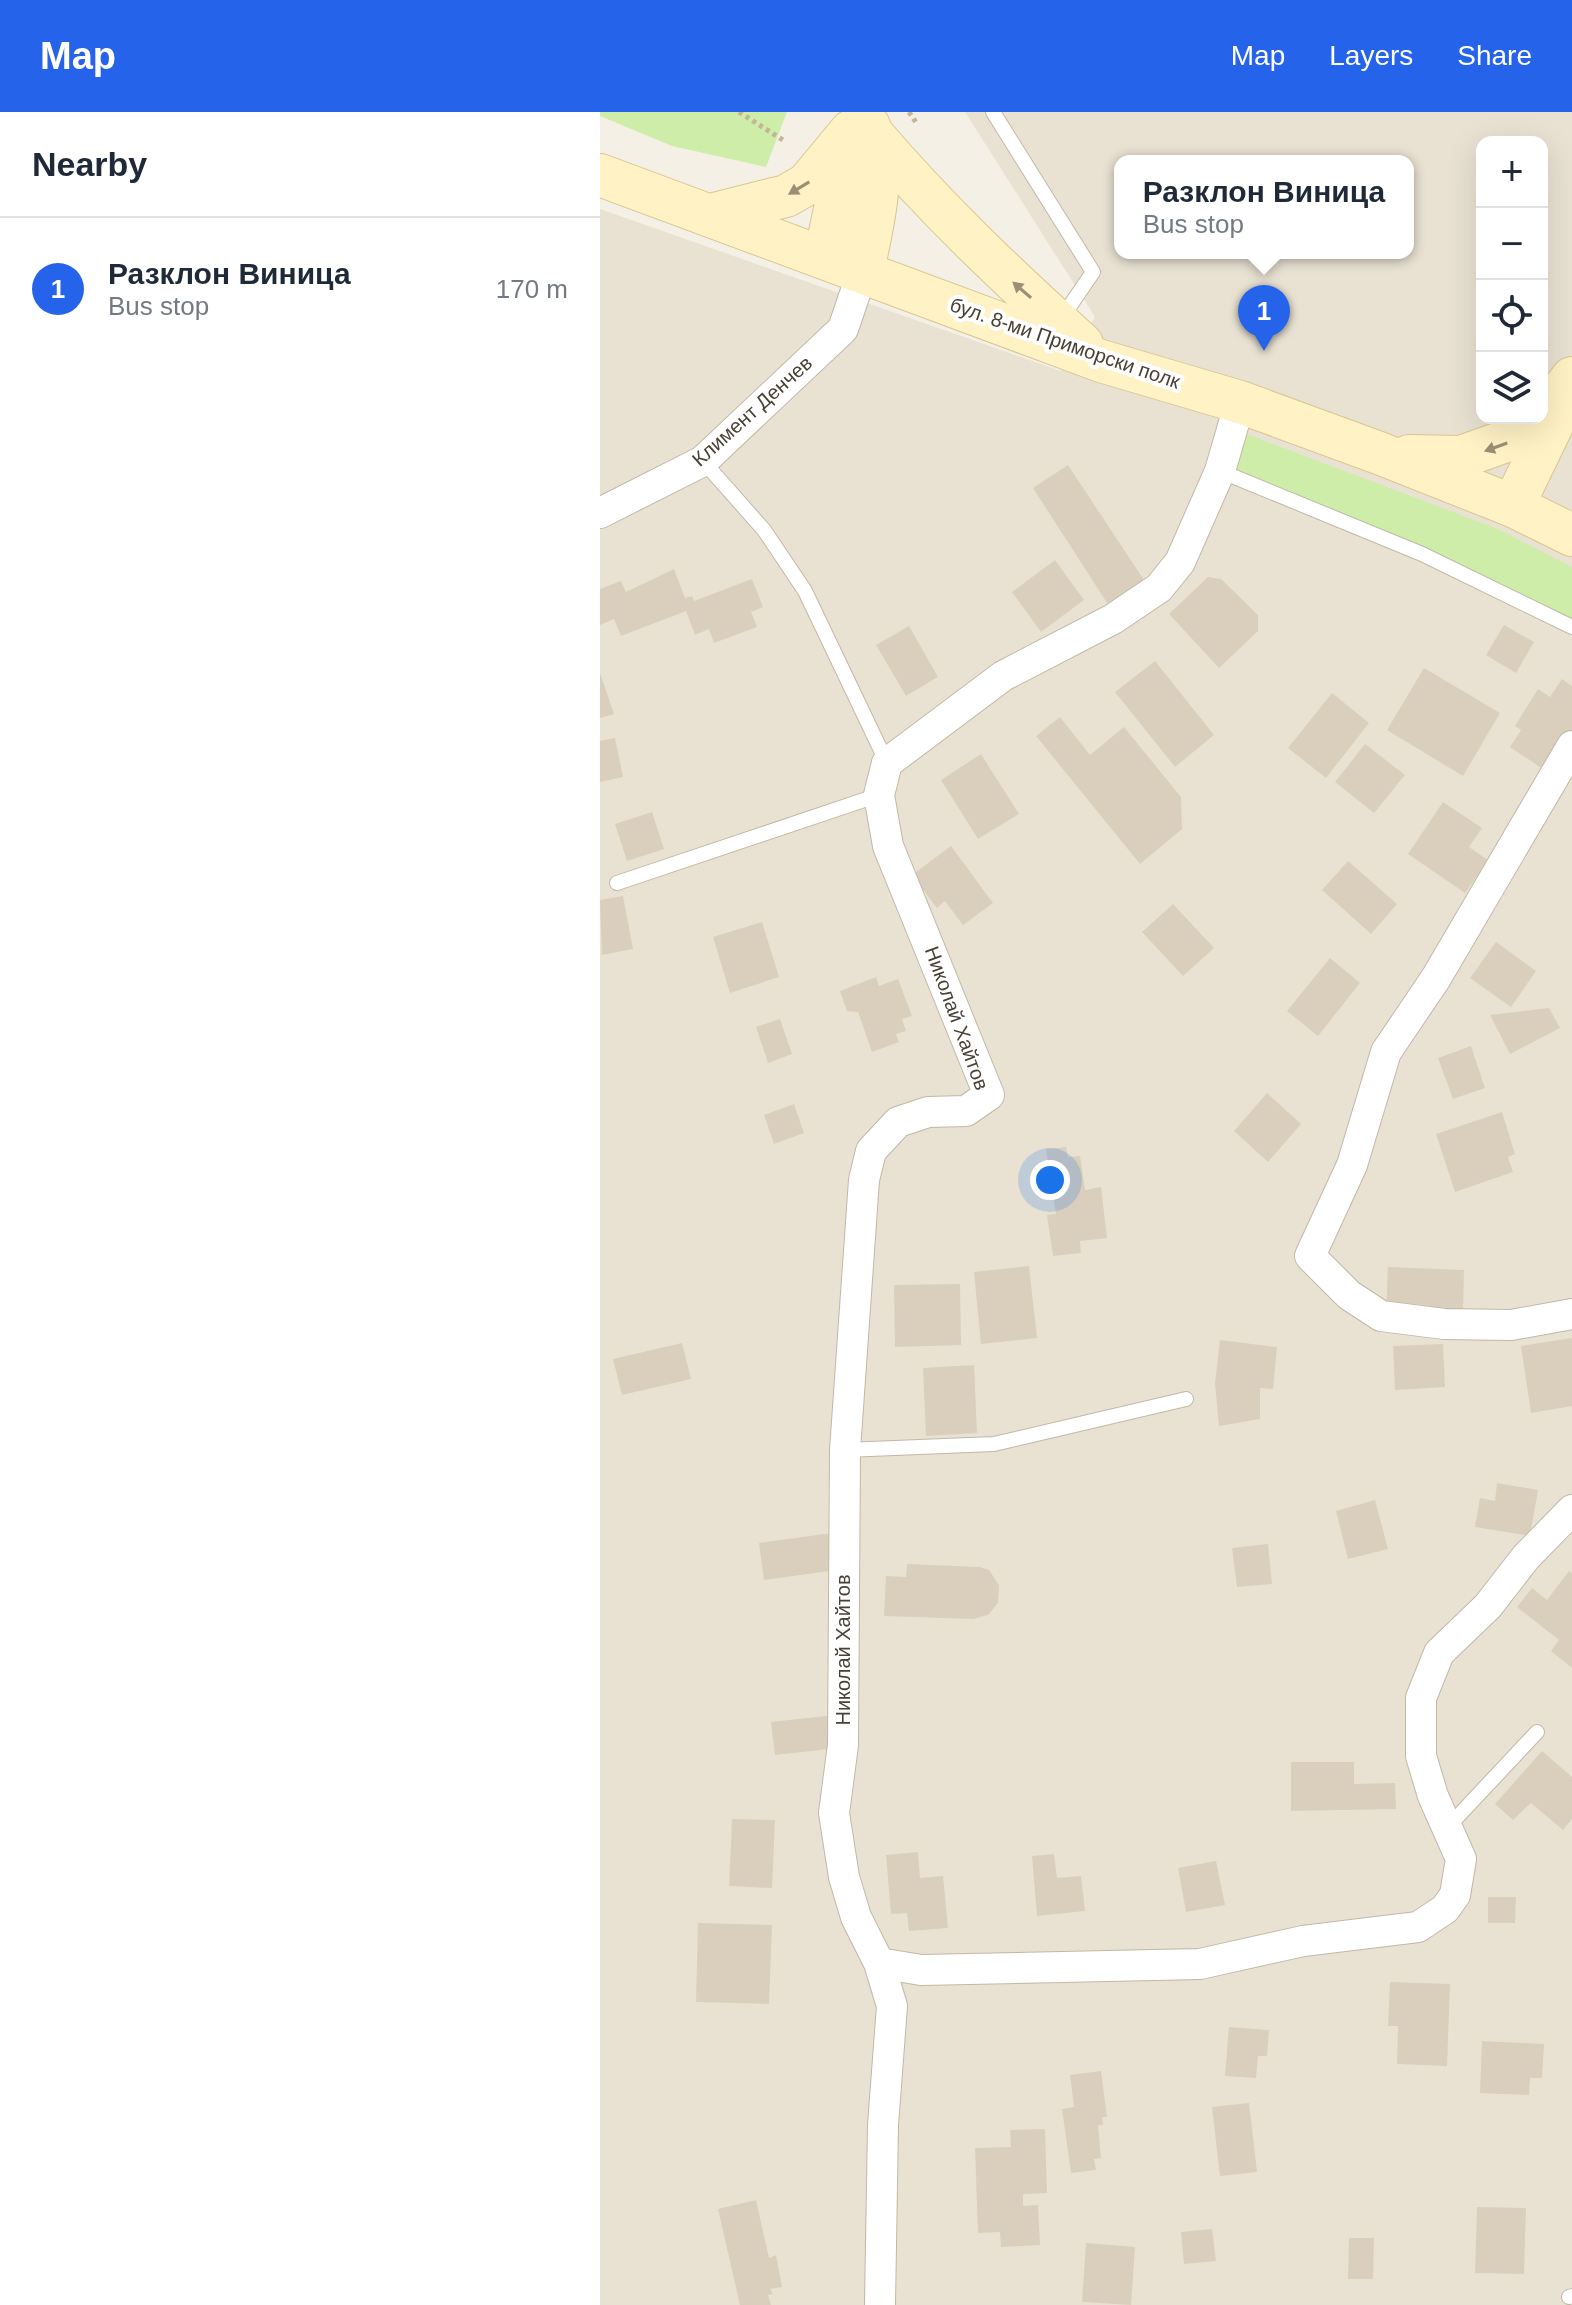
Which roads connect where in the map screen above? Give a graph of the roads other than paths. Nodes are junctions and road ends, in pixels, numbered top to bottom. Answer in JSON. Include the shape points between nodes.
{"nodes":[{"id":1,"x":993,"y":112,"type":"edge"},
{"id":2,"x":861,"y":122,"type":"edge"},
{"id":3,"x":600,"y":175,"type":"edge"},
{"id":4,"x":710,"y":215,"type":"junction"},
{"id":5,"x":844,"y":264,"type":"junction"},
{"id":6,"x":1059,"y":323,"type":"junction"},
{"id":7,"x":1101,"y":361,"type":"junction"},
{"id":8,"x":1572,"y":378,"type":"edge"},
{"id":9,"x":1572,"y":384,"type":"edge"},
{"id":10,"x":1240,"y":402,"type":"junction"},
{"id":11,"x":1379,"y":453,"type":"junction"},
{"id":12,"x":703,"y":461,"type":"junction"},
{"id":13,"x":1220,"y":471,"type":"junction"},
{"id":14,"x":1513,"y":506,"type":"junction"},
{"id":15,"x":600,"y":513,"type":"edge"},
{"id":16,"x":1572,"y":535,"type":"edge"},
{"id":17,"x":1572,"y":627,"type":"edge"},
{"id":18,"x":1572,"y":746,"type":"edge"},
{"id":19,"x":887,"y":763,"type":"junction"},
{"id":20,"x":879,"y":795,"type":"junction"},
{"id":21,"x":617,"y":883,"type":"dead end"},
{"id":22,"x":1572,"y":1314,"type":"edge"},
{"id":23,"x":1186,"y":1399,"type":"dead end"},
{"id":24,"x":845,"y":1450,"type":"junction"},
{"id":25,"x":1572,"y":1510,"type":"edge"},
{"id":26,"x":1537,"y":1732,"type":"dead end"},
{"id":27,"x":1447,"y":1828,"type":"junction"},
{"id":28,"x":879,"y":1963,"type":"junction"},
{"id":29,"x":880,"y":2305,"type":"edge"}],
"edges":[{"from":1,"to":6,"type":"lane","via":[[1093,272]]},
{"from":2,"to":4,"type":"main road","one_way":true,"via":[[807,184],[786,196]]},
{"from":2,"to":5,"type":"main road","via":[[875,212]]},
{"from":6,"to":2,"type":"main road","one_way":true,"via":[[933,204]]},
{"from":3,"to":4,"type":"main road","name":"бул. 8-ми Приморски полк"},
{"from":4,"to":5,"type":"main road","name":"бул. 8-ми Приморски полк"},
{"from":5,"to":7,"type":"main road","name":"бул. 8-ми Приморски полк"},
{"from":5,"to":12,"type":"street","name":"Климент Денчев","via":[[843,329]]},
{"from":6,"to":7,"type":"main road"},
{"from":7,"to":10,"type":"main road","name":"бул. 8-ми Приморски полк"},
{"from":8,"to":11,"type":"main road","one_way":true,"via":[[1531,432],[1495,448],[1461,457]]},
{"from":9,"to":14,"type":"main road"},
{"from":10,"to":11,"type":"main road","name":"бул. 8-ми Приморски полк"},
{"from":10,"to":13,"type":"street"},
{"from":11,"to":14,"type":"main road","name":"бул. 8-ми Приморски полк"},
{"from":12,"to":15,"type":"street","name":"Климент Денчев"},
{"from":12,"to":19,"type":"lane","via":[[764,530],[805,591]]},
{"from":13,"to":17,"type":"lane","via":[[1422,554]]},
{"from":13,"to":19,"type":"street","via":[[1180,562],[1159,588],[1113,619],[1003,676]]},
{"from":14,"to":16,"type":"main road","name":"бул. 8-ми Приморски полк"},
{"from":18,"to":22,"type":"street","via":[[1436,978],[1386,1052],[1352,1165],[1310,1256],[1349,1295],[1381,1316],[1511,1325]]},
{"from":19,"to":20,"type":"street","name":"Николай Хайтов"},
{"from":20,"to":21,"type":"lane"},
{"from":20,"to":24,"type":"street","name":"Николай Хайтов","via":[[888,846],[989,1095],[966,1111],[928,1112],[898,1122],[871,1151],[864,1180]]},
{"from":23,"to":24,"type":"lane","via":[[994,1444]]},
{"from":24,"to":28,"type":"street","name":"Николай Хайтов","via":[[843,1745],[834,1813],[844,1877]]},
{"from":25,"to":27,"type":"street","via":[[1439,1653],[1421,1698],[1421,1756]]},
{"from":26,"to":27,"type":"lane"},
{"from":27,"to":28,"type":"street","via":[[1461,1859],[1460,1878],[1445,1909],[1418,1927],[1303,1941],[1200,1964],[921,1970]]},
{"from":28,"to":29,"type":"street","name":"Николай Хайтов","via":[[892,2006],[883,2125]]}]}
